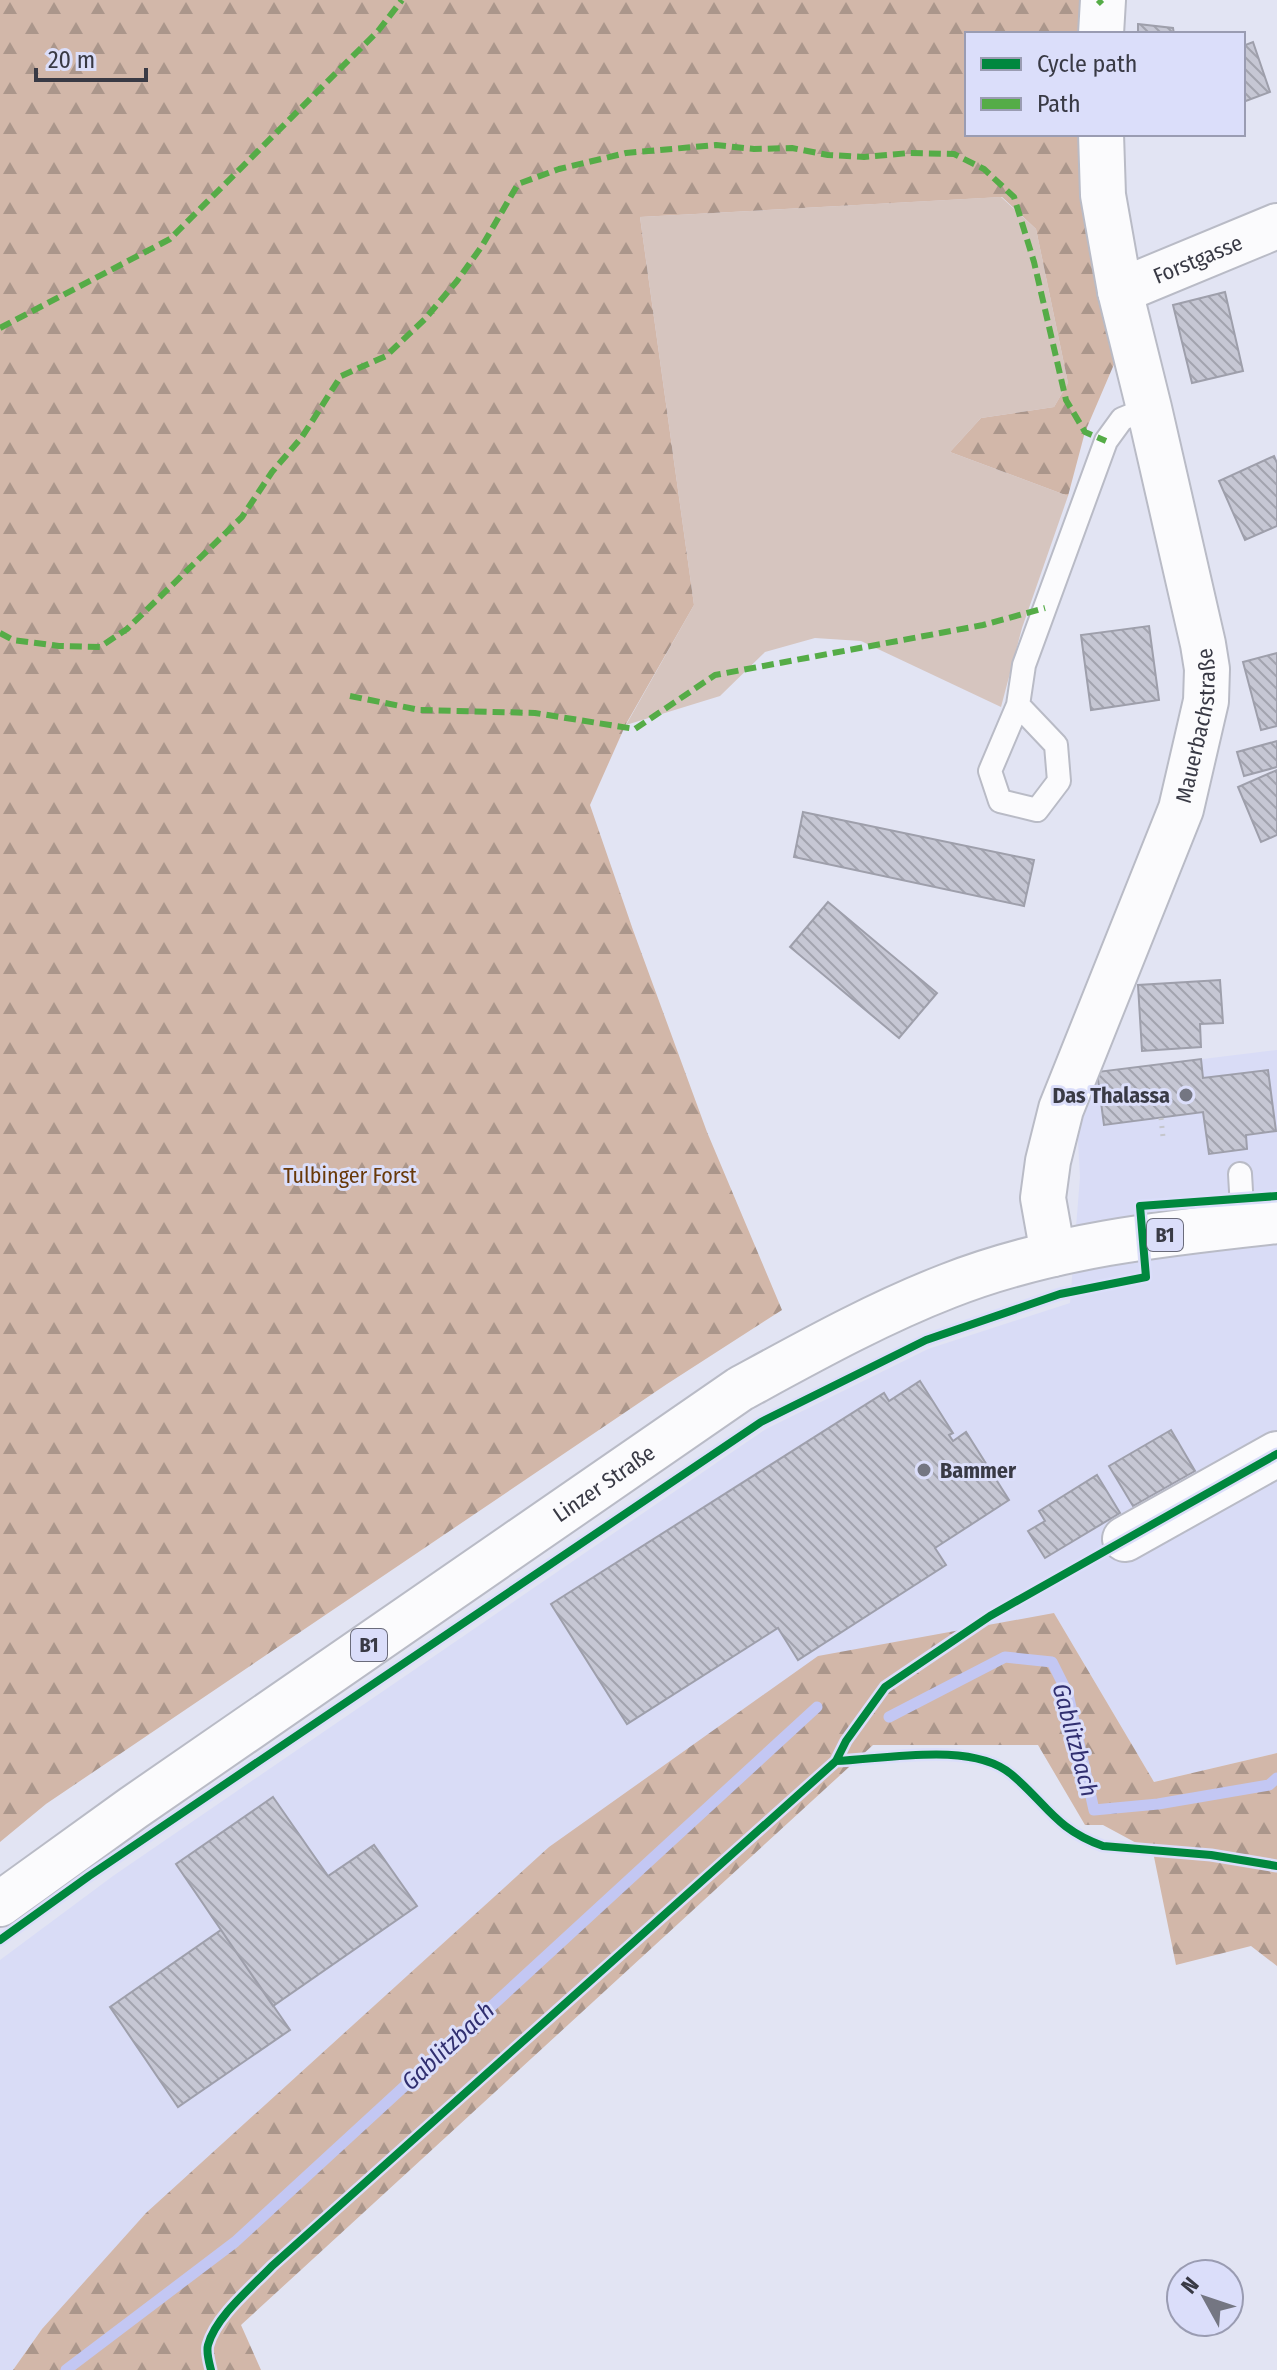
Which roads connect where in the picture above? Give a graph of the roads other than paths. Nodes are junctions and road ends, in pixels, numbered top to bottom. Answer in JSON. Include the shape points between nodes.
{"nodes":[{"id":1,"x":1103,"y":0,"type":"edge"},
{"id":2,"x":1101,"y":32,"type":"edge"},
{"id":3,"x":1101,"y":136,"type":"edge"},
{"id":4,"x":1277,"y":226,"type":"edge"},
{"id":5,"x":1120,"y":291,"type":"junction"},
{"id":6,"x":1149,"y":408,"type":"junction"},
{"id":7,"x":1018,"y":705,"type":"dead end"},
{"id":8,"x":1240,"y":1174,"type":"dead end"},
{"id":9,"x":1260,"y":1223,"type":"edge"},
{"id":10,"x":1053,"y":1254,"type":"junction"},
{"id":11,"x":1277,"y":1454,"type":"edge"},
{"id":12,"x":1129,"y":1545,"type":"dead end"},
{"id":13,"x":0,"y":1904,"type":"edge"}],
"edges":[{"from":1,"to":2,"type":"street"},
{"from":3,"to":5,"type":"street","name":"Mauerbachstraße","via":[[1103,195]]},
{"from":4,"to":5,"type":"street","name":"Forstgasse"},
{"from":5,"to":6,"type":"street","name":"Mauerbachstraße"},
{"from":6,"to":7,"type":"lane","via":[[1122,419],[1106,441],[1024,665]]},
{"from":6,"to":10,"type":"street","name":"Mauerbachstraße","via":[[1203,644],[1206,701],[1181,809],[1061,1109],[1043,1182]]},
{"from":8,"to":9,"type":"lane"},
{"from":9,"to":10,"type":"street","name":"Linzer Straße","number":"B1"},
{"from":10,"to":13,"type":"street","name":"Linzer Straße","number":"B1","via":[[937,1291],[846,1331],[740,1389]]},
{"from":11,"to":12,"type":"street"}]}
